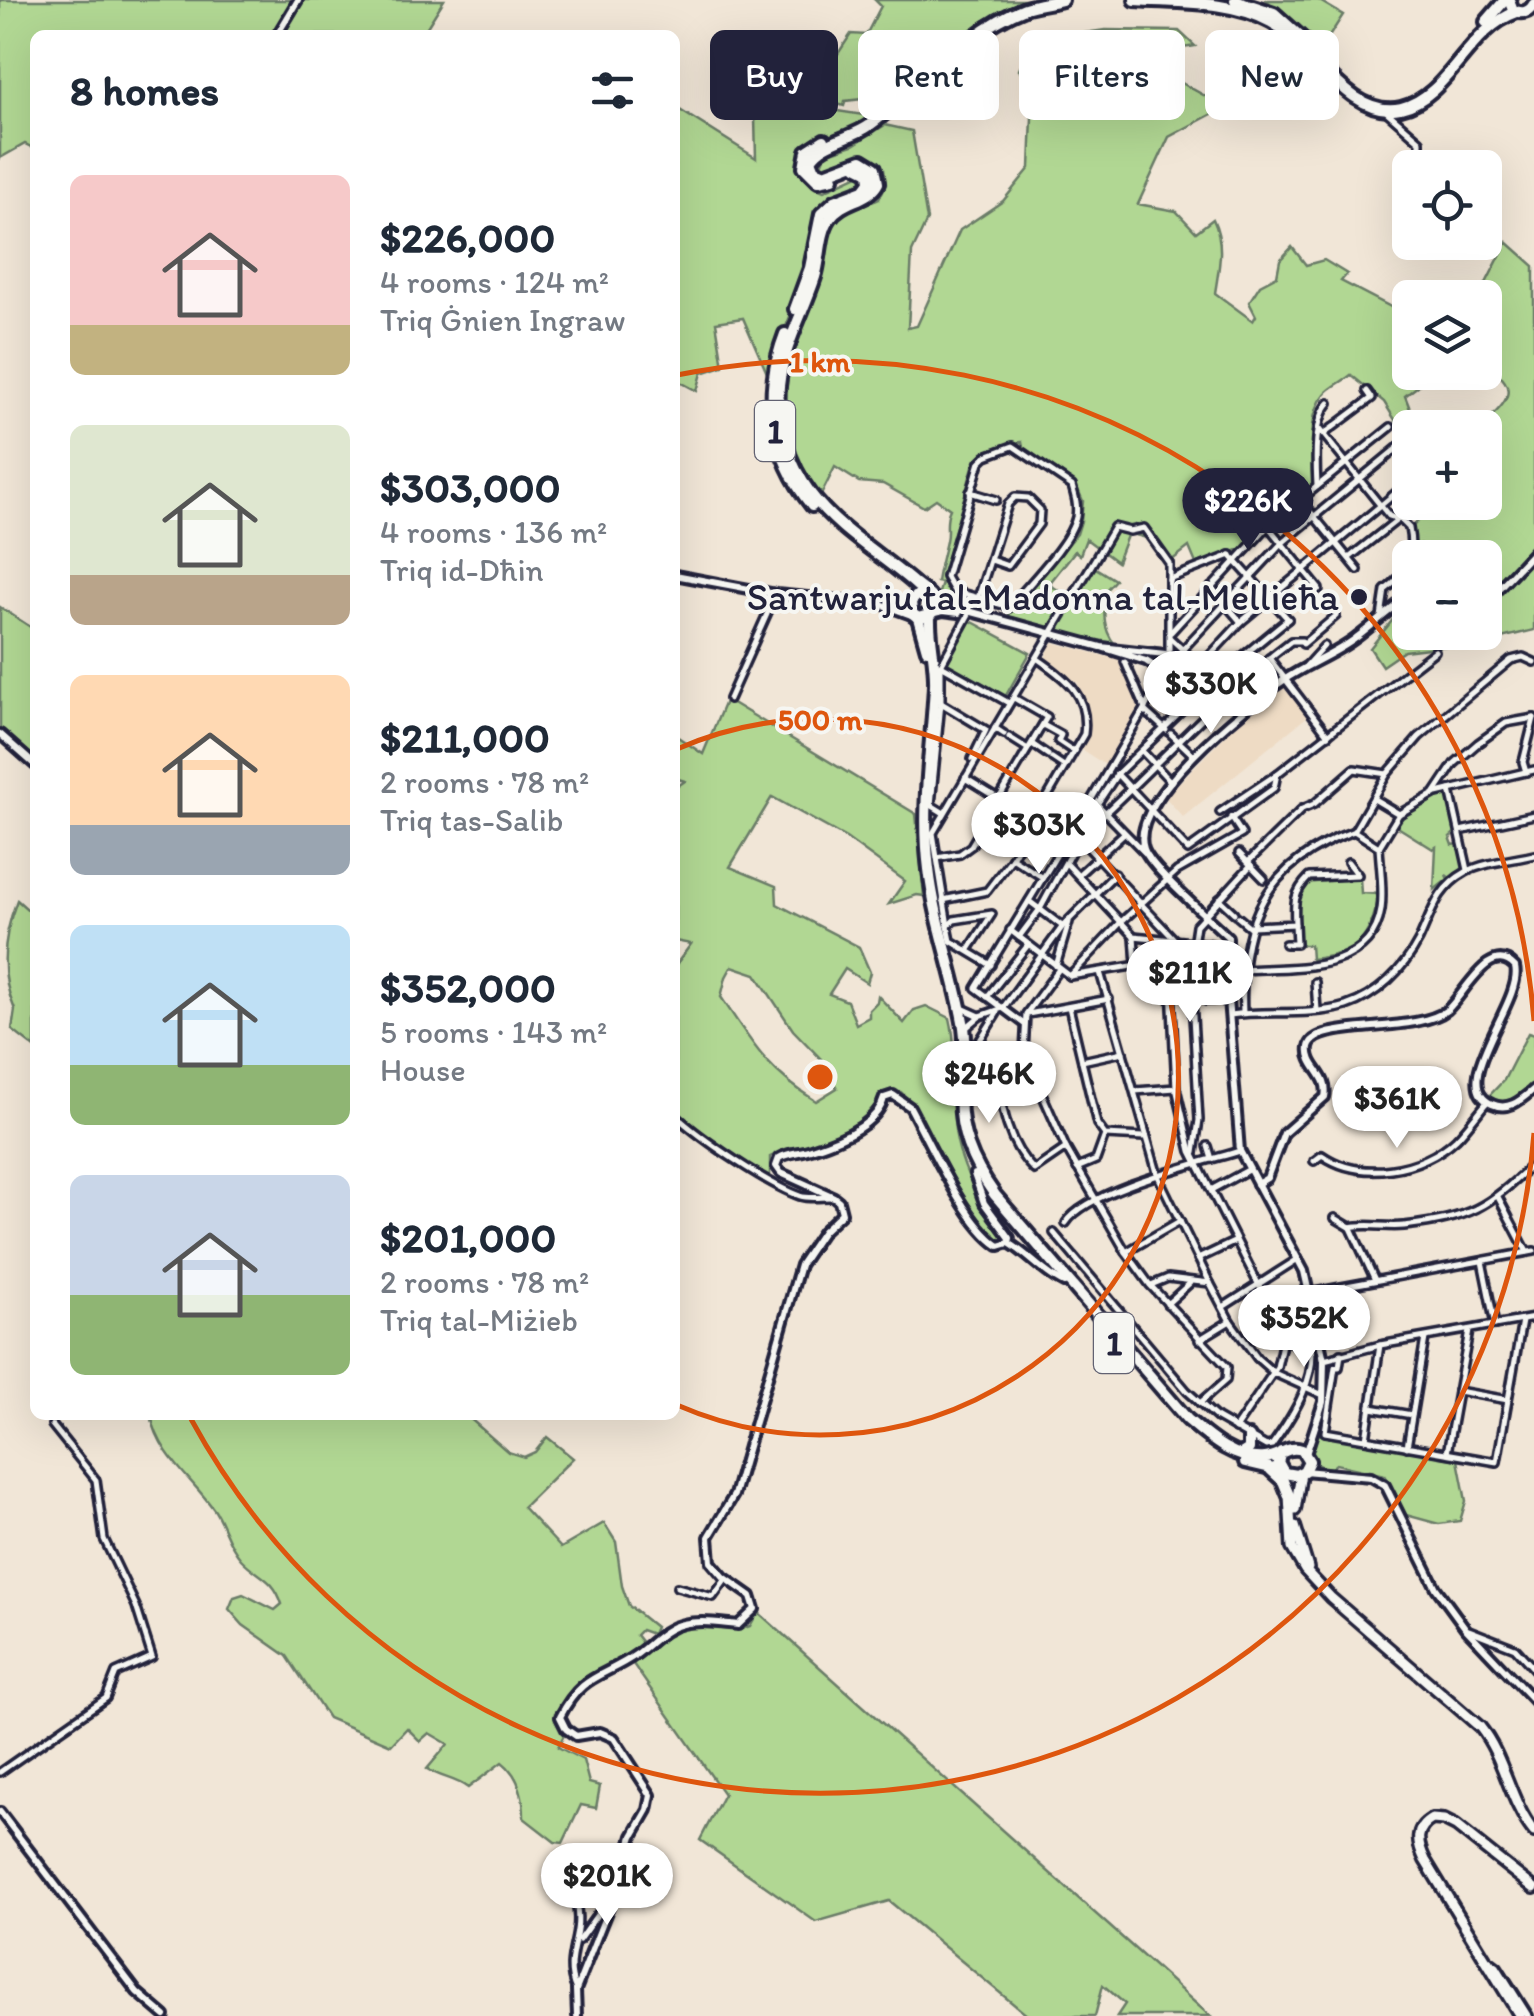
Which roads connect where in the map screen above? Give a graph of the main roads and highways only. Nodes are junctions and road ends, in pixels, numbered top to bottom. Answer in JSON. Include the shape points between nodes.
{"nodes":[{"id":1,"x":1035,"y":0,"type":"edge"},
{"id":2,"x":1062,"y":0,"type":"edge"},
{"id":3,"x":1135,"y":0,"type":"edge"},
{"id":4,"x":1235,"y":0,"type":"edge"},
{"id":5,"x":1507,"y":0,"type":"edge"},
{"id":6,"x":1260,"y":3,"type":"edge"},
{"id":7,"x":1534,"y":4,"type":"edge"},
{"id":8,"x":1519,"y":12,"type":"junction"},
{"id":9,"x":931,"y":598,"type":"junction"},
{"id":10,"x":920,"y":612,"type":"junction"},
{"id":11,"x":1249,"y":1437,"type":"road end"},
{"id":12,"x":1287,"y":1450,"type":"junction"},
{"id":13,"x":1240,"y":1454,"type":"junction"},
{"id":14,"x":1305,"y":1465,"type":"junction"},
{"id":15,"x":1268,"y":1468,"type":"junction"},
{"id":16,"x":1285,"y":1472,"type":"junction"},
{"id":17,"x":1290,"y":1498,"type":"junction"},
{"id":18,"x":1316,"y":1581,"type":"junction"},
{"id":19,"x":1534,"y":1832,"type":"edge"},
{"id":20,"x":1534,"y":1888,"type":"edge"},
{"id":21,"x":1520,"y":2016,"type":"edge"}],
"edges":[{"from":1,"to":10,"type":"highway","number":"1","via":[[993,18],[873,118],[812,146],[805,160],[818,181],[856,166],[866,168],[870,182],[821,214],[810,268],[776,363],[776,437],[787,469],[814,508],[902,581]]},
{"from":2,"to":9,"type":"highway","number":"1","via":[[1024,8],[994,24],[873,123],[811,160],[825,174],[856,160],[869,162],[878,183],[826,225],[783,363],[779,402],[786,445],[820,505]]},
{"from":3,"to":8,"type":"highway","via":[[1254,14],[1288,33],[1353,96],[1385,110],[1421,100],[1490,25]]},
{"from":4,"to":6,"type":"highway"},
{"from":5,"to":6,"type":"highway","via":[[1423,91],[1392,103],[1357,91]]},
{"from":5,"to":8,"type":"highway"},
{"from":7,"to":8,"type":"highway"},
{"from":9,"to":10,"type":"highway"},
{"from":9,"to":10,"type":"highway","via":[[919,594]]},
{"from":10,"to":13,"type":"highway","number":"1","via":[[936,675],[925,834],[964,1029],[965,1136],[1004,1204],[1187,1419]]},
{"from":10,"to":15,"type":"highway","number":"1","via":[[930,674],[920,850],[960,1036],[960,1140],[974,1174],[1183,1424],[1218,1452]]},
{"from":11,"to":13,"type":"highway","via":[[1249,1449]]},
{"from":12,"to":13,"type":"highway","via":[[1264,1458]]},
{"from":12,"to":14,"type":"highway"},
{"from":12,"to":16,"type":"highway","via":[[1278,1462]]},
{"from":14,"to":16,"type":"highway","number":"1"},
{"from":14,"to":18,"type":"main road","via":[[1295,1526]]},
{"from":15,"to":16,"type":"highway","number":"1"},
{"from":15,"to":17,"type":"highway"},
{"from":16,"to":17,"type":"main road"},
{"from":17,"to":18,"type":"main road","via":[[1292,1548]]},
{"from":18,"to":19,"type":"main road","via":[[1480,1727]]},
{"from":20,"to":21,"type":"main road","via":[[1450,1822],[1423,1825],[1418,1840],[1424,1860]]}]}
